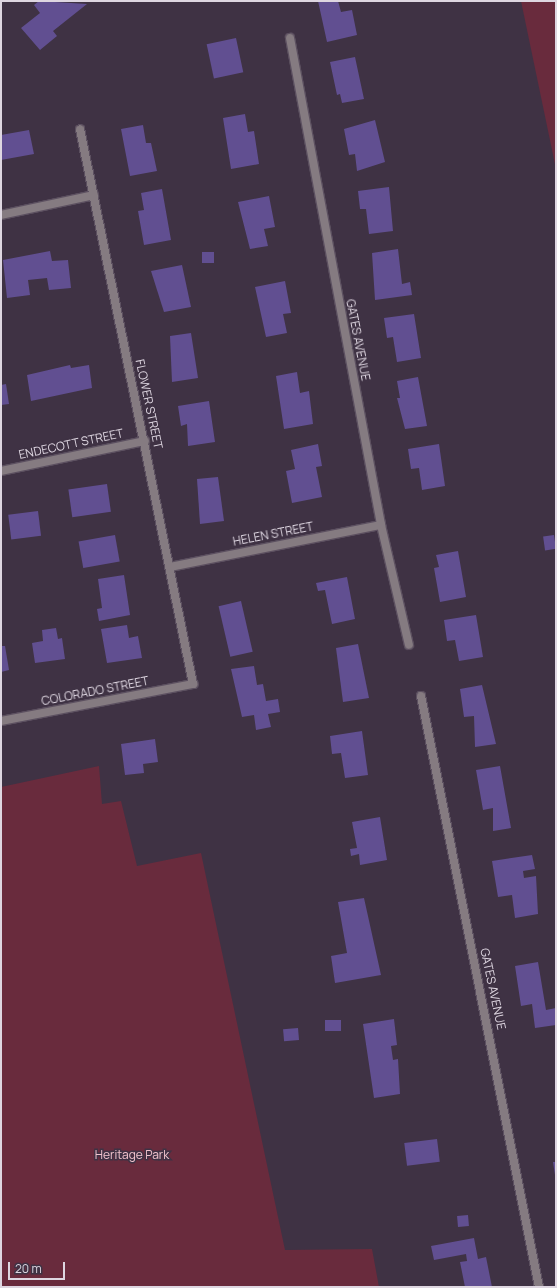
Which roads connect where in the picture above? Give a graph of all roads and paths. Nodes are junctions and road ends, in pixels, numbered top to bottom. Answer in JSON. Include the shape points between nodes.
{"nodes":[{"id":1,"x":290,"y":38,"type":"dead end"},
{"id":2,"x":80,"y":129,"type":"dead end"},
{"id":3,"x":94,"y":195,"type":"junction"},
{"id":4,"x":1,"y":215,"type":"edge"},
{"id":5,"x":145,"y":441,"type":"junction"},
{"id":6,"x":1,"y":471,"type":"edge"},
{"id":7,"x":381,"y":524,"type":"junction"},
{"id":8,"x":170,"y":567,"type":"junction"},
{"id":9,"x":409,"y":645,"type":"dead end"},
{"id":10,"x":193,"y":684,"type":"joint"},
{"id":11,"x":422,"y":696,"type":"dead end"},
{"id":12,"x":1,"y":721,"type":"edge"},
{"id":13,"x":539,"y":1287,"type":"edge"}],
"edges":[{"from":1,"to":7,"type":"street","name":"GATES AVENUE"},
{"from":2,"to":3,"type":"street","name":"FLOWER STREET"},
{"from":3,"to":4,"type":"street"},
{"from":3,"to":5,"type":"street","name":"FLOWER STREET"},
{"from":5,"to":6,"type":"street","name":"ENDECOTT STREET"},
{"from":5,"to":8,"type":"street","name":"FLOWER STREET"},
{"from":7,"to":8,"type":"street","name":"HELEN STREET"},
{"from":7,"to":9,"type":"street","name":"GATES AVENUE"},
{"from":8,"to":10,"type":"street","name":"FLOWER STREET"},
{"from":10,"to":12,"type":"street","name":"COLORADO STREET"},
{"from":11,"to":13,"type":"street","name":"GATES AVENUE"}]}
